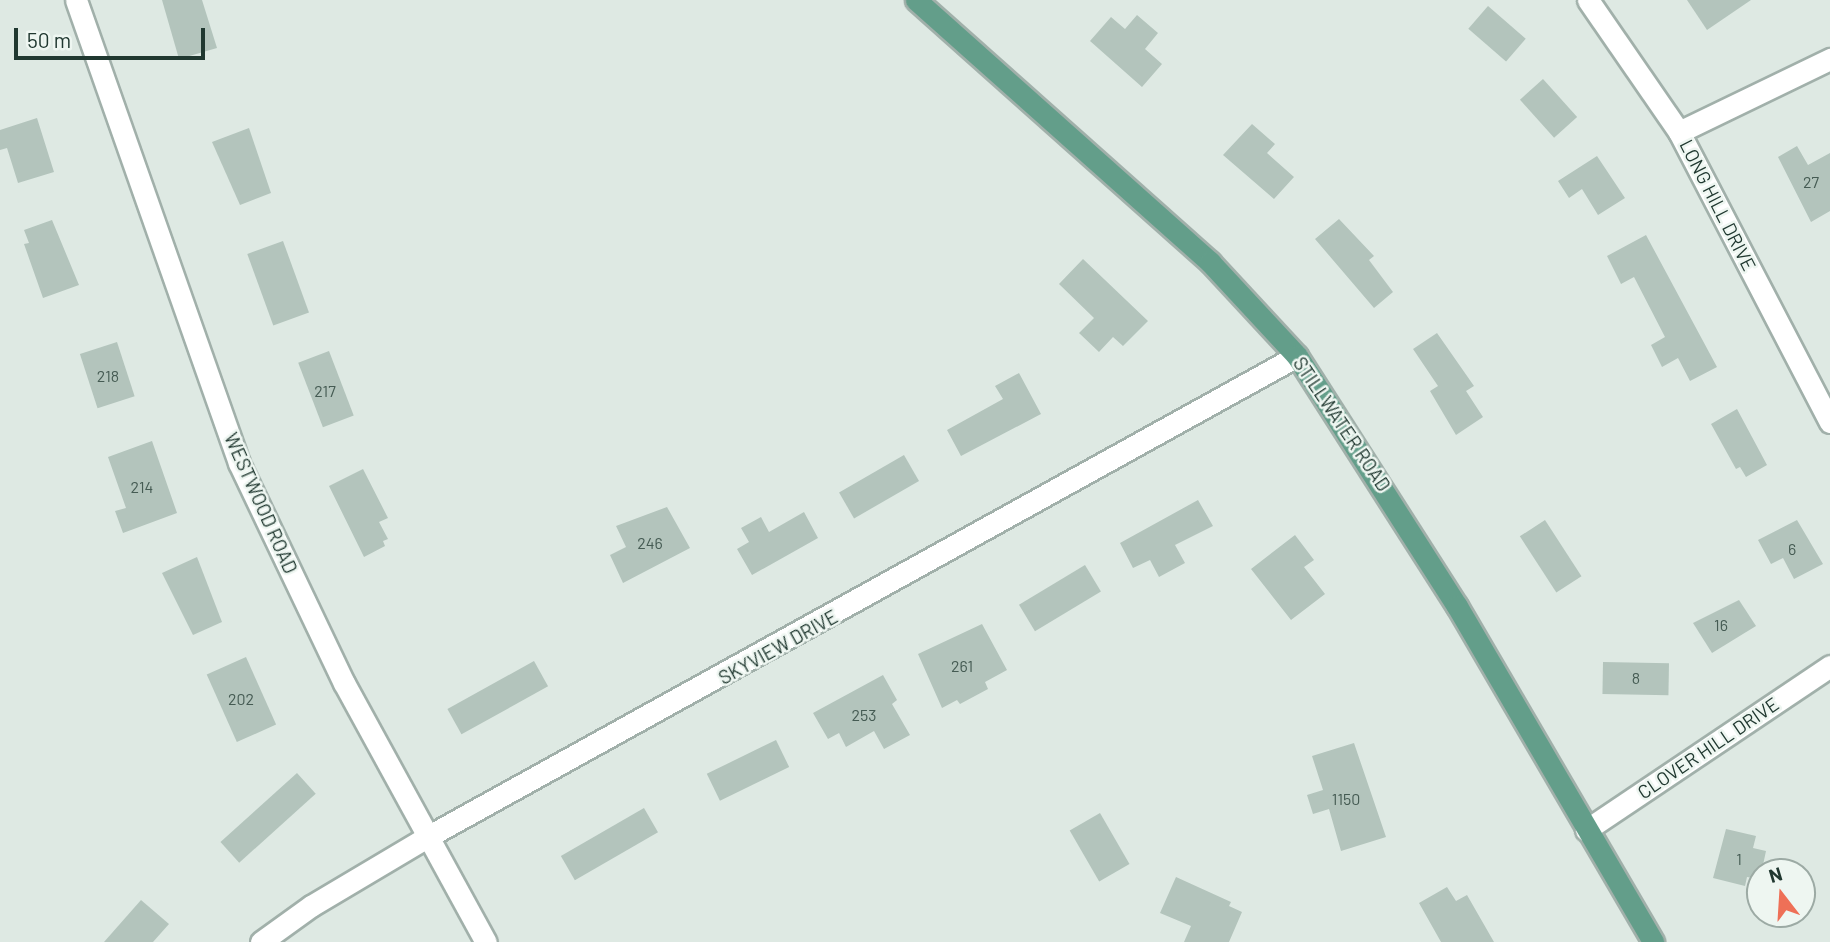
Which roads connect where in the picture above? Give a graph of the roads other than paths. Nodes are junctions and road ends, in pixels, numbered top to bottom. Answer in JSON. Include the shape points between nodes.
{"nodes":[{"id":1,"x":76,"y":0,"type":"edge"},
{"id":2,"x":916,"y":0,"type":"edge"},
{"id":3,"x":1588,"y":0,"type":"edge"},
{"id":4,"x":1830,"y":59,"type":"edge"},
{"id":5,"x":1679,"y":132,"type":"junction"},
{"id":6,"x":1297,"y":356,"type":"junction"},
{"id":7,"x":1830,"y":422,"type":"edge"},
{"id":8,"x":1830,"y":666,"type":"edge"},
{"id":9,"x":1586,"y":830,"type":"junction"},
{"id":10,"x":427,"y":837,"type":"junction"},
{"id":11,"x":261,"y":942,"type":"edge"},
{"id":12,"x":486,"y":942,"type":"edge"},
{"id":13,"x":1653,"y":942,"type":"edge"}],
"edges":[{"from":1,"to":10,"type":"street","name":"WESTWOOD ROAD","via":[[239,463],[344,682]]},
{"from":2,"to":6,"type":"main road","name":"STILLWATER ROAD","via":[[1210,262]]},
{"from":3,"to":5,"type":"street","name":"LONG HILL DRIVE"},
{"from":4,"to":5,"type":"street"},
{"from":5,"to":7,"type":"street","name":"LONG HILL DRIVE"},
{"from":6,"to":9,"type":"main road","name":"STILLWATER ROAD","via":[[1457,606]]},
{"from":6,"to":10,"type":"street","name":"SKYVIEW DRIVE"},
{"from":8,"to":9,"type":"street","name":"CLOVER HILL DRIVE"},
{"from":9,"to":13,"type":"main road","name":"STILLWATER ROAD"},
{"from":10,"to":11,"type":"street","name":"SKYVIEW DRIVE","via":[[311,906]]},
{"from":10,"to":12,"type":"street","name":"WESTWOOD ROAD"}]}
